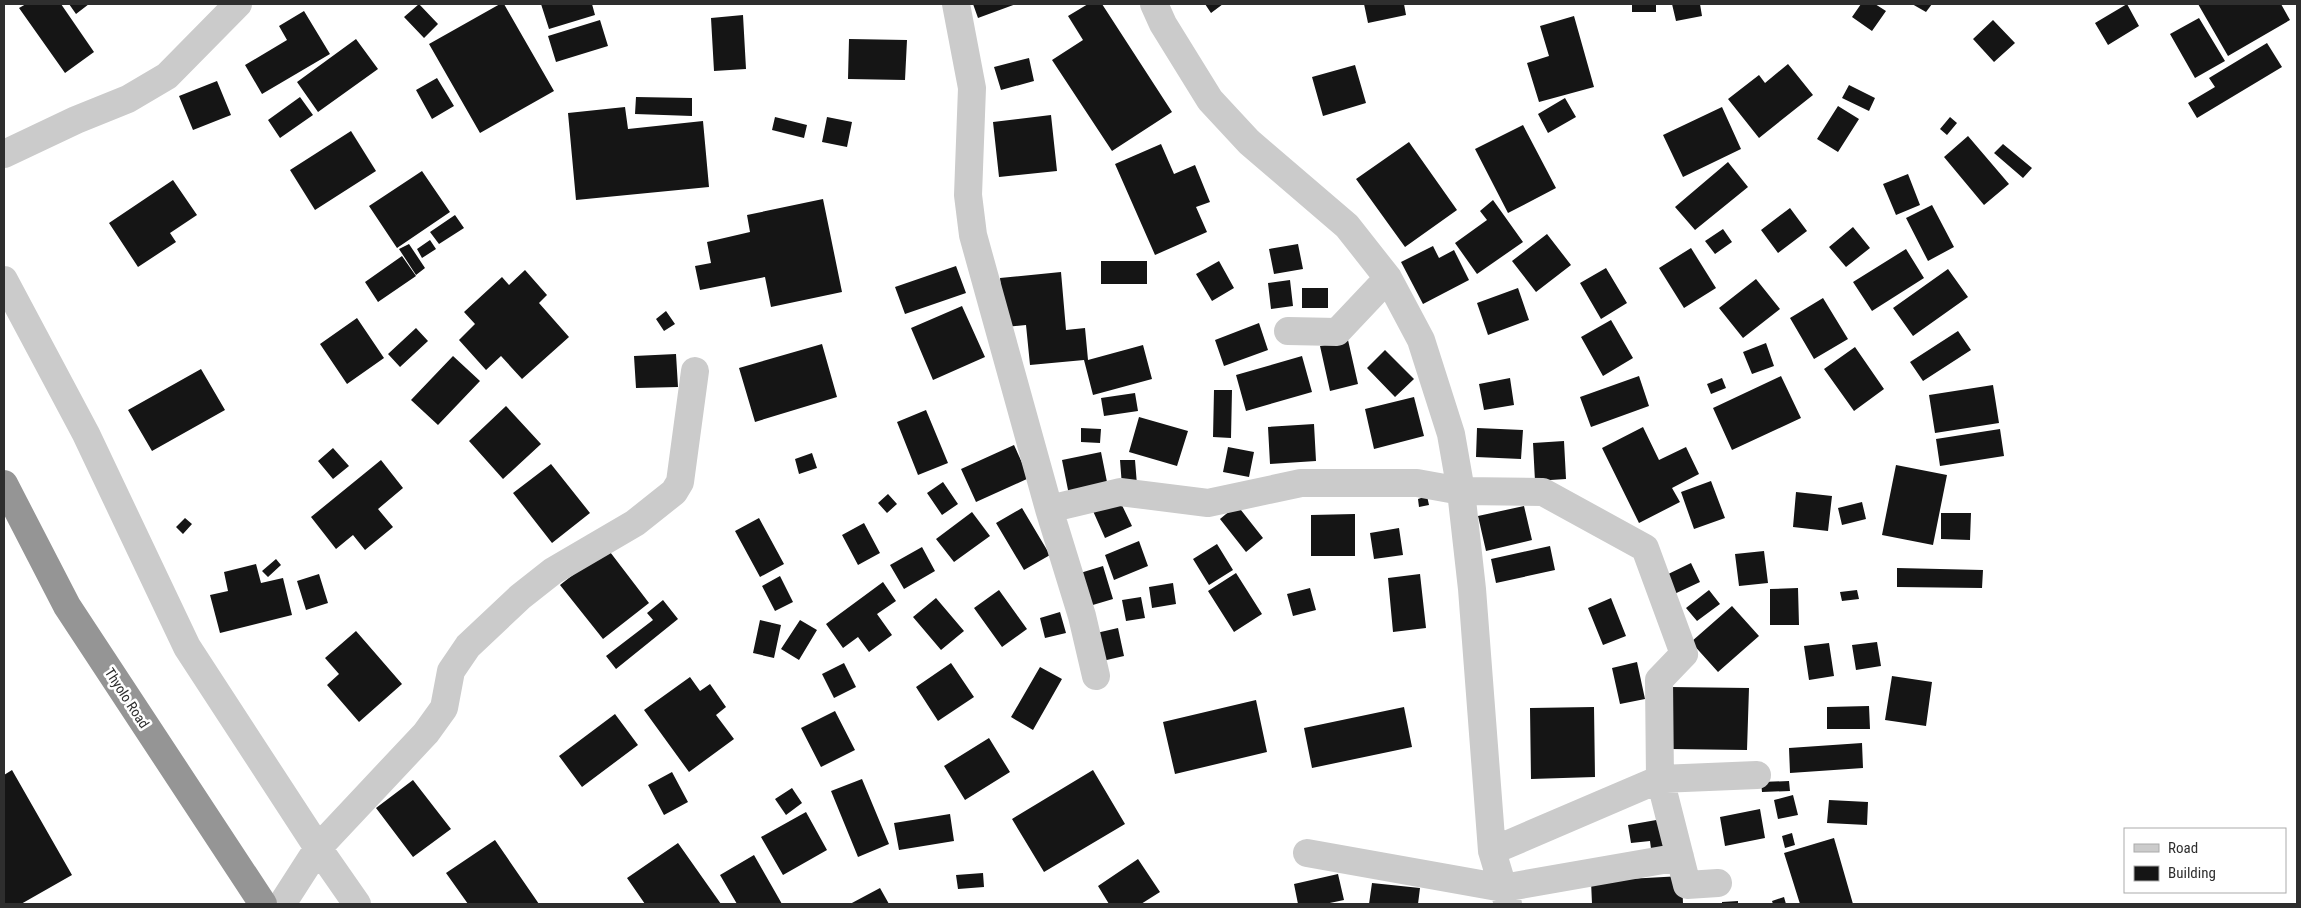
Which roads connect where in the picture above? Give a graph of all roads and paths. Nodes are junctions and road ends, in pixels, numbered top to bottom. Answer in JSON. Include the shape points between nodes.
{"nodes":[{"id":1,"x":238,"y":4,"type":"edge"},
{"id":2,"x":956,"y":4,"type":"edge"},
{"id":3,"x":1154,"y":4,"type":"edge"},
{"id":4,"x":4,"y":154,"type":"edge"},
{"id":5,"x":1388,"y":278,"type":"junction"},
{"id":6,"x":4,"y":280,"type":"edge"},
{"id":7,"x":1288,"y":331,"type":"dead end"},
{"id":8,"x":695,"y":371,"type":"dead end"},
{"id":9,"x":4,"y":484,"type":"edge"},
{"id":10,"x":1461,"y":491,"type":"junction"},
{"id":11,"x":1049,"y":509,"type":"junction"},
{"id":12,"x":1096,"y":676,"type":"dead end"},
{"id":13,"x":1756,"y":775,"type":"dead end"},
{"id":14,"x":1660,"y":779,"type":"junction"},
{"id":15,"x":318,"y":848,"type":"junction"},
{"id":16,"x":1492,"y":851,"type":"junction"},
{"id":17,"x":1307,"y":852,"type":"dead end"},
{"id":18,"x":1680,"y":858,"type":"junction"},
{"id":19,"x":1718,"y":883,"type":"dead end"},
{"id":20,"x":1506,"y":896,"type":"edge"},
{"id":21,"x":263,"y":904,"type":"edge"},
{"id":22,"x":282,"y":904,"type":"edge"},
{"id":23,"x":358,"y":904,"type":"edge"}],
"edges":[{"from":1,"to":4,"type":"street","via":[[167,76],[128,99]]},
{"from":2,"to":11,"type":"street","via":[[972,88],[968,195],[973,235]]},
{"from":3,"to":5,"type":"street","via":[[1210,100],[1249,142],[1347,226]]},
{"from":5,"to":7,"type":"street","via":[[1337,332]]},
{"from":5,"to":10,"type":"street","via":[[1421,340],[1452,434]]},
{"from":6,"to":15,"type":"street","via":[[86,434],[187,647]]},
{"from":8,"to":15,"type":"street","via":[[680,482],[674,492],[635,523],[553,571],[468,646],[451,671],[444,708],[426,733]]},
{"from":9,"to":21,"type":"highway","name":"Thyolo Road","via":[[67,606]]},
{"from":10,"to":11,"type":"street","via":[[1417,483],[1301,484],[1208,504],[1120,492]]},
{"from":10,"to":14,"type":"street","via":[[1543,492],[1645,548],[1684,654],[1660,680]]},
{"from":10,"to":16,"type":"street","via":[[1472,589]]},
{"from":11,"to":12,"type":"street","via":[[1082,616]]},
{"from":13,"to":14,"type":"street"},
{"from":14,"to":16,"type":"street"},
{"from":14,"to":18,"type":"street"},
{"from":15,"to":22,"type":"street"},
{"from":15,"to":23,"type":"street"},
{"from":16,"to":20,"type":"street"},
{"from":17,"to":20,"type":"street"},
{"from":18,"to":19,"type":"street","via":[[1687,885]]},
{"from":18,"to":20,"type":"street"}]}
